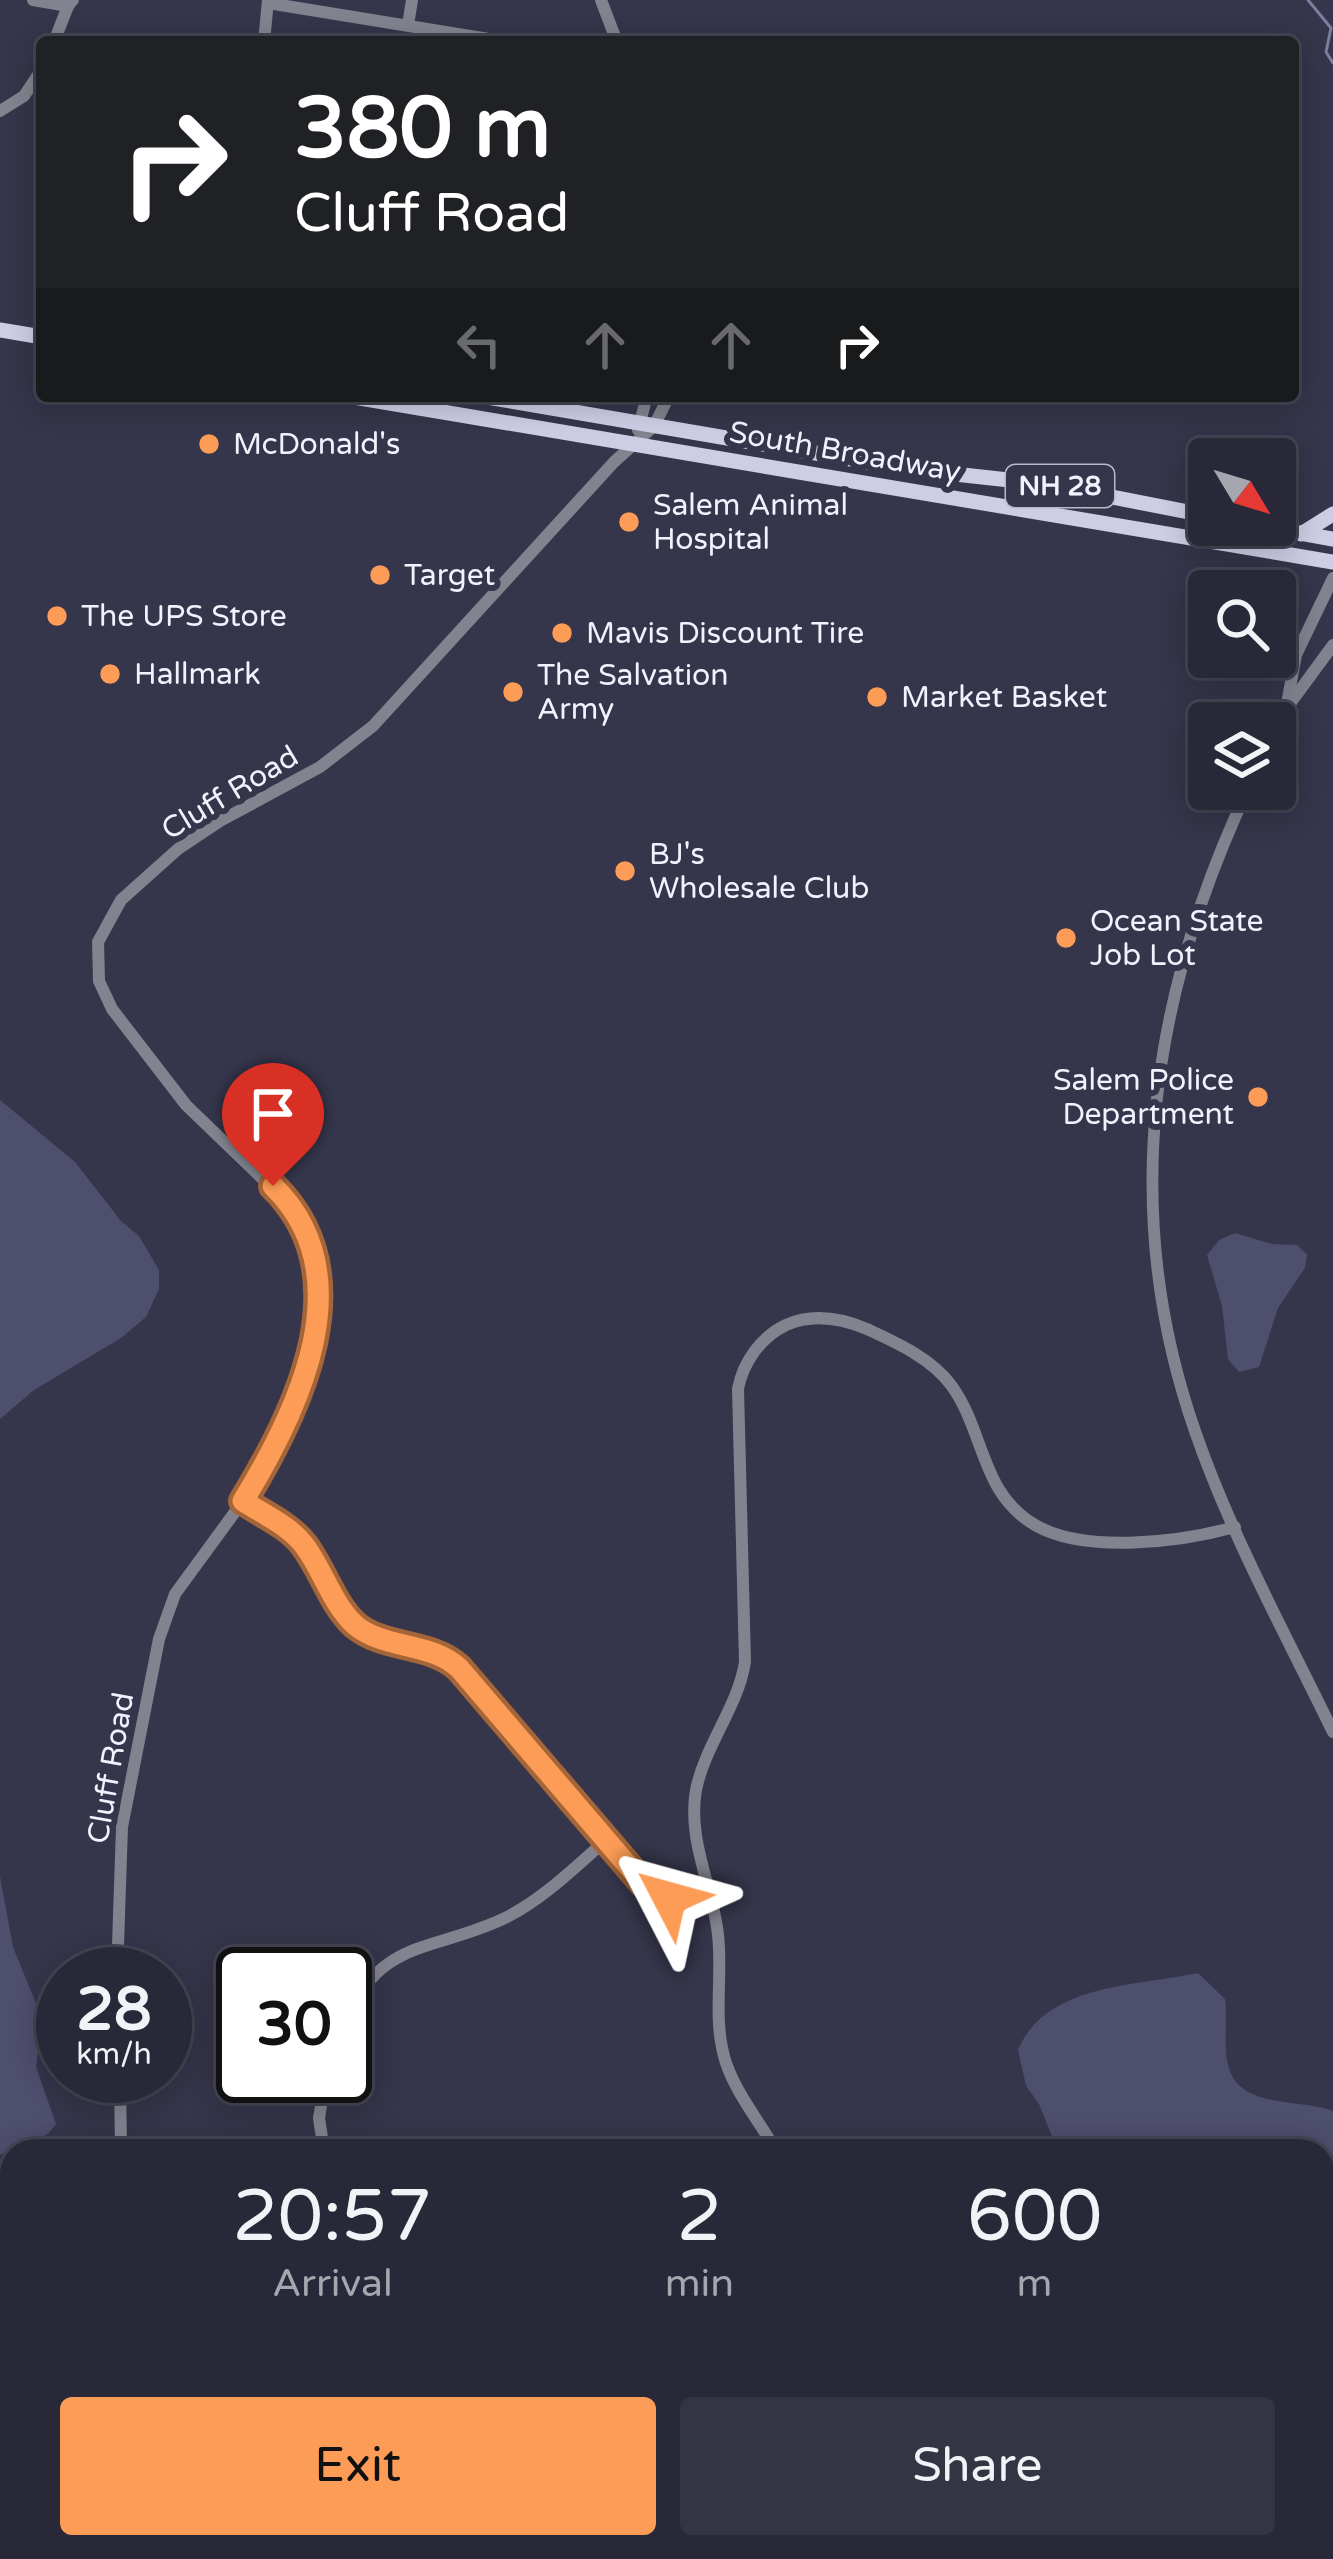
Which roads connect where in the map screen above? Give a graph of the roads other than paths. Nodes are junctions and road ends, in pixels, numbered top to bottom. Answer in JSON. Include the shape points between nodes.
{"nodes":[{"id":1,"x":33,"y":0,"type":"edge"},
{"id":2,"x":412,"y":0,"type":"edge"},
{"id":3,"x":602,"y":0,"type":"edge"},
{"id":4,"x":268,"y":2,"type":"edge"},
{"id":5,"x":71,"y":3,"type":"edge"},
{"id":6,"x":408,"y":25,"type":"junction"},
{"id":7,"x":57,"y":36,"type":"edge"},
{"id":8,"x":265,"y":36,"type":"edge"},
{"id":9,"x":457,"y":36,"type":"edge"},
{"id":10,"x":615,"y":36,"type":"edge"},
{"id":11,"x":36,"y":78,"type":"edge"},
{"id":12,"x":0,"y":111,"type":"edge"},
{"id":13,"x":0,"y":330,"type":"edge"},
{"id":14,"x":36,"y":336,"type":"edge"},
{"id":15,"x":385,"y":402,"type":"edge"},
{"id":16,"x":516,"y":402,"type":"edge"},
{"id":17,"x":647,"y":402,"type":"edge"},
{"id":18,"x":664,"y":402,"type":"edge"},
{"id":19,"x":647,"y":425,"type":"junction"},
{"id":20,"x":635,"y":443,"type":"junction"},
{"id":21,"x":1188,"y":512,"type":"edge"},
{"id":22,"x":1333,"y":514,"type":"edge"},
{"id":23,"x":1296,"y":533,"type":"edge"},
{"id":24,"x":1301,"y":534,"type":"junction"},
{"id":25,"x":1333,"y":539,"type":"edge"},
{"id":26,"x":1333,"y":562,"type":"edge"},
{"id":27,"x":1333,"y":578,"type":"edge"},
{"id":28,"x":1333,"y":645,"type":"edge"},
{"id":29,"x":1287,"y":702,"type":"edge"},
{"id":30,"x":1291,"y":702,"type":"edge"},
{"id":31,"x":1239,"y":810,"type":"edge"},
{"id":32,"x":243,"y":1501,"type":"junction"},
{"id":33,"x":1235,"y":1527,"type":"junction"},
{"id":34,"x":1333,"y":1732,"type":"edge"},
{"id":35,"x":605,"y":1841,"type":"junction"},
{"id":36,"x":709,"y":1892,"type":"junction"},
{"id":37,"x":118,"y":1947,"type":"edge"},
{"id":38,"x":372,"y":1978,"type":"edge"},
{"id":39,"x":120,"y":2103,"type":"edge"},
{"id":40,"x":322,"y":2103,"type":"edge"},
{"id":41,"x":122,"y":2139,"type":"edge"},
{"id":42,"x":322,"y":2139,"type":"edge"},
{"id":43,"x":769,"y":2139,"type":"edge"}],
"edges":[{"from":1,"to":5,"type":"street"},
{"from":2,"to":6,"type":"street"},
{"from":3,"to":10,"type":"street"},
{"from":4,"to":6,"type":"street"},
{"from":4,"to":8,"type":"street"},
{"from":5,"to":7,"type":"street"},
{"from":6,"to":9,"type":"street"},
{"from":11,"to":12,"type":"street"},
{"from":13,"to":14,"type":"main road"},
{"from":15,"to":20,"type":"main road","name":"South Broadway","number":"NH 28"},
{"from":16,"to":19,"type":"main road","name":"South Broadway","number":"NH 28"},
{"from":17,"to":19,"type":"street"},
{"from":18,"to":19,"type":"street"},
{"from":19,"to":20,"type":"street","name":"Cluff Road"},
{"from":19,"to":21,"type":"main road","name":"South Broadway","number":"NH 28"},
{"from":20,"to":26,"type":"main road","name":"South Broadway","number":"NH 28"},
{"from":20,"to":32,"type":"street","name":"Cluff Road","via":[[373,726],[320,767],[178,849],[103,927],[97,971],[112,1009],[186,1105],[290,1204],[317,1258],[319,1302],[306,1365]]},
{"from":22,"to":24,"type":"main road"},
{"from":23,"to":24,"type":"main road"},
{"from":24,"to":25,"type":"main road"},
{"from":27,"to":29,"type":"street","via":[[1296,655]]},
{"from":28,"to":30,"type":"street"},
{"from":31,"to":33,"type":"street","via":[[1203,890],[1169,1007],[1152,1168],[1174,1362]]},
{"from":32,"to":35,"type":"street","via":[[301,1540],[359,1628],[436,1652],[459,1668]]},
{"from":32,"to":37,"type":"street","name":"Cluff Road","via":[[166,1613],[122,1827]]},
{"from":33,"to":34,"type":"street"},
{"from":33,"to":36,"type":"street","via":[[1108,1541],[1049,1532],[997,1488],[959,1399],[923,1359],[834,1319],[797,1321],[772,1334],[739,1389],[746,1650],[696,1792]]},
{"from":35,"to":36,"type":"street","via":[[661,1895]]},
{"from":35,"to":38,"type":"street","via":[[514,1913],[395,1957]]},
{"from":36,"to":43,"type":"street","via":[[724,2056]]},
{"from":39,"to":41,"type":"street"},
{"from":40,"to":42,"type":"street"}]}
